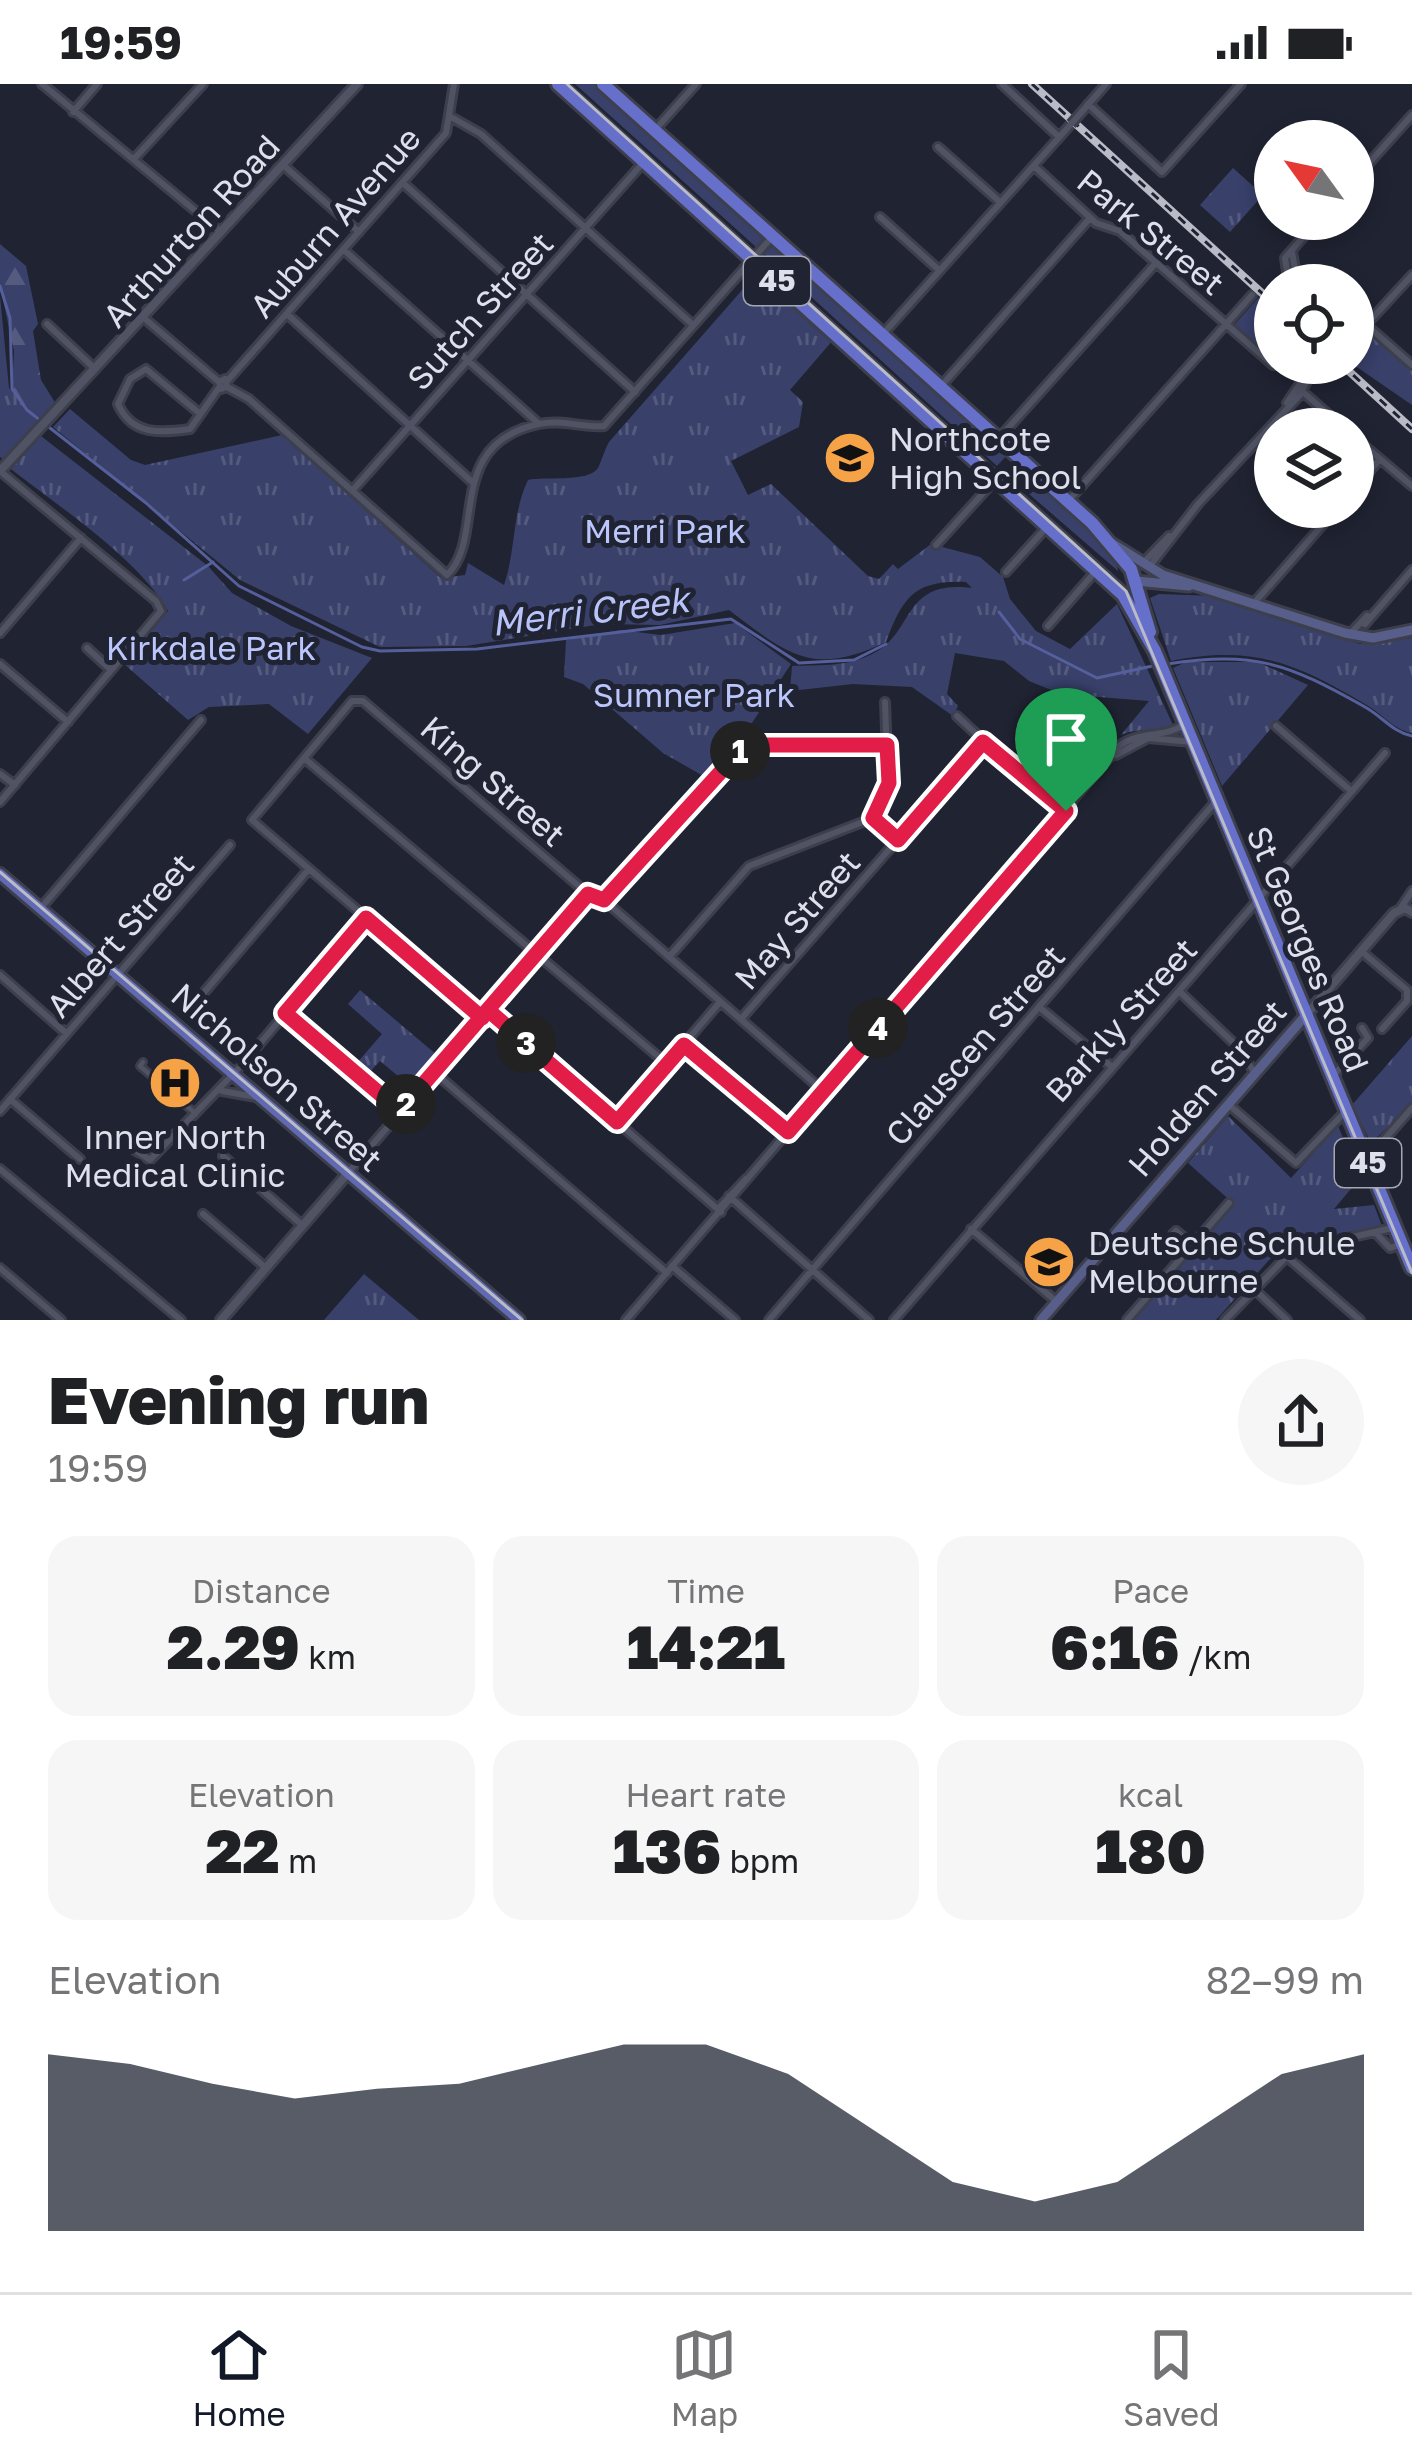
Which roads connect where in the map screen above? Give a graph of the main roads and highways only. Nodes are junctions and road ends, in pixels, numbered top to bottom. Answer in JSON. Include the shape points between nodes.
{"nodes":[{"id":1,"x":558,"y":84,"type":"edge"},
{"id":2,"x":603,"y":84,"type":"edge"},
{"id":3,"x":1015,"y":455,"type":"junction"},
{"id":4,"x":997,"y":479,"type":"junction"},
{"id":5,"x":1110,"y":542,"type":"junction"},
{"id":6,"x":1126,"y":562,"type":"junction"},
{"id":7,"x":1150,"y":568,"type":"junction"},
{"id":8,"x":1102,"y":574,"type":"junction"},
{"id":9,"x":1136,"y":581,"type":"junction"},
{"id":10,"x":1200,"y":586,"type":"junction"},
{"id":11,"x":1131,"y":609,"type":"junction"},
{"id":12,"x":1412,"y":630,"type":"edge"},
{"id":13,"x":1155,"y":651,"type":"junction"},
{"id":14,"x":0,"y":874,"type":"edge"},
{"id":15,"x":1306,"y":1015,"type":"junction"},
{"id":16,"x":1412,"y":1268,"type":"edge"},
{"id":17,"x":519,"y":1320,"type":"edge"},
{"id":18,"x":1041,"y":1320,"type":"edge"}],
"edges":[{"from":1,"to":4,"type":"highway","name":"St Georges Road","number":"45"},
{"from":2,"to":3,"type":"highway","name":"St Georges Road","number":"45"},
{"from":3,"to":4,"type":"highway"},
{"from":3,"to":5,"type":"highway","name":"St Georges Road","number":"45"},
{"from":4,"to":8,"type":"highway","name":"St Georges Road","number":"45"},
{"from":5,"to":6,"type":"highway","name":"St Georges Road","number":"45"},
{"from":5,"to":7,"type":"main road"},
{"from":6,"to":8,"type":"highway","via":[[1118,576]]},
{"from":6,"to":9,"type":"highway","name":"St Georges Road","number":"45"},
{"from":7,"to":9,"type":"main road"},
{"from":7,"to":10,"type":"main road"},
{"from":8,"to":9,"type":"highway"},
{"from":8,"to":11,"type":"highway","name":"St Georges Road","number":"45"},
{"from":9,"to":10,"type":"main road"},
{"from":9,"to":11,"type":"highway"},
{"from":9,"to":13,"type":"highway","name":"St Georges Road"},
{"from":10,"to":12,"type":"main road","via":[[1349,634]]},
{"from":11,"to":13,"type":"highway","name":"St Georges Road"},
{"from":13,"to":15,"type":"highway","name":"St Georges Road"},
{"from":14,"to":17,"type":"main road","name":"Nicholson Street"},
{"from":15,"to":16,"type":"highway","name":"St Georges Road","number":"45"},
{"from":15,"to":18,"type":"main road","name":"Holden Street"}]}
